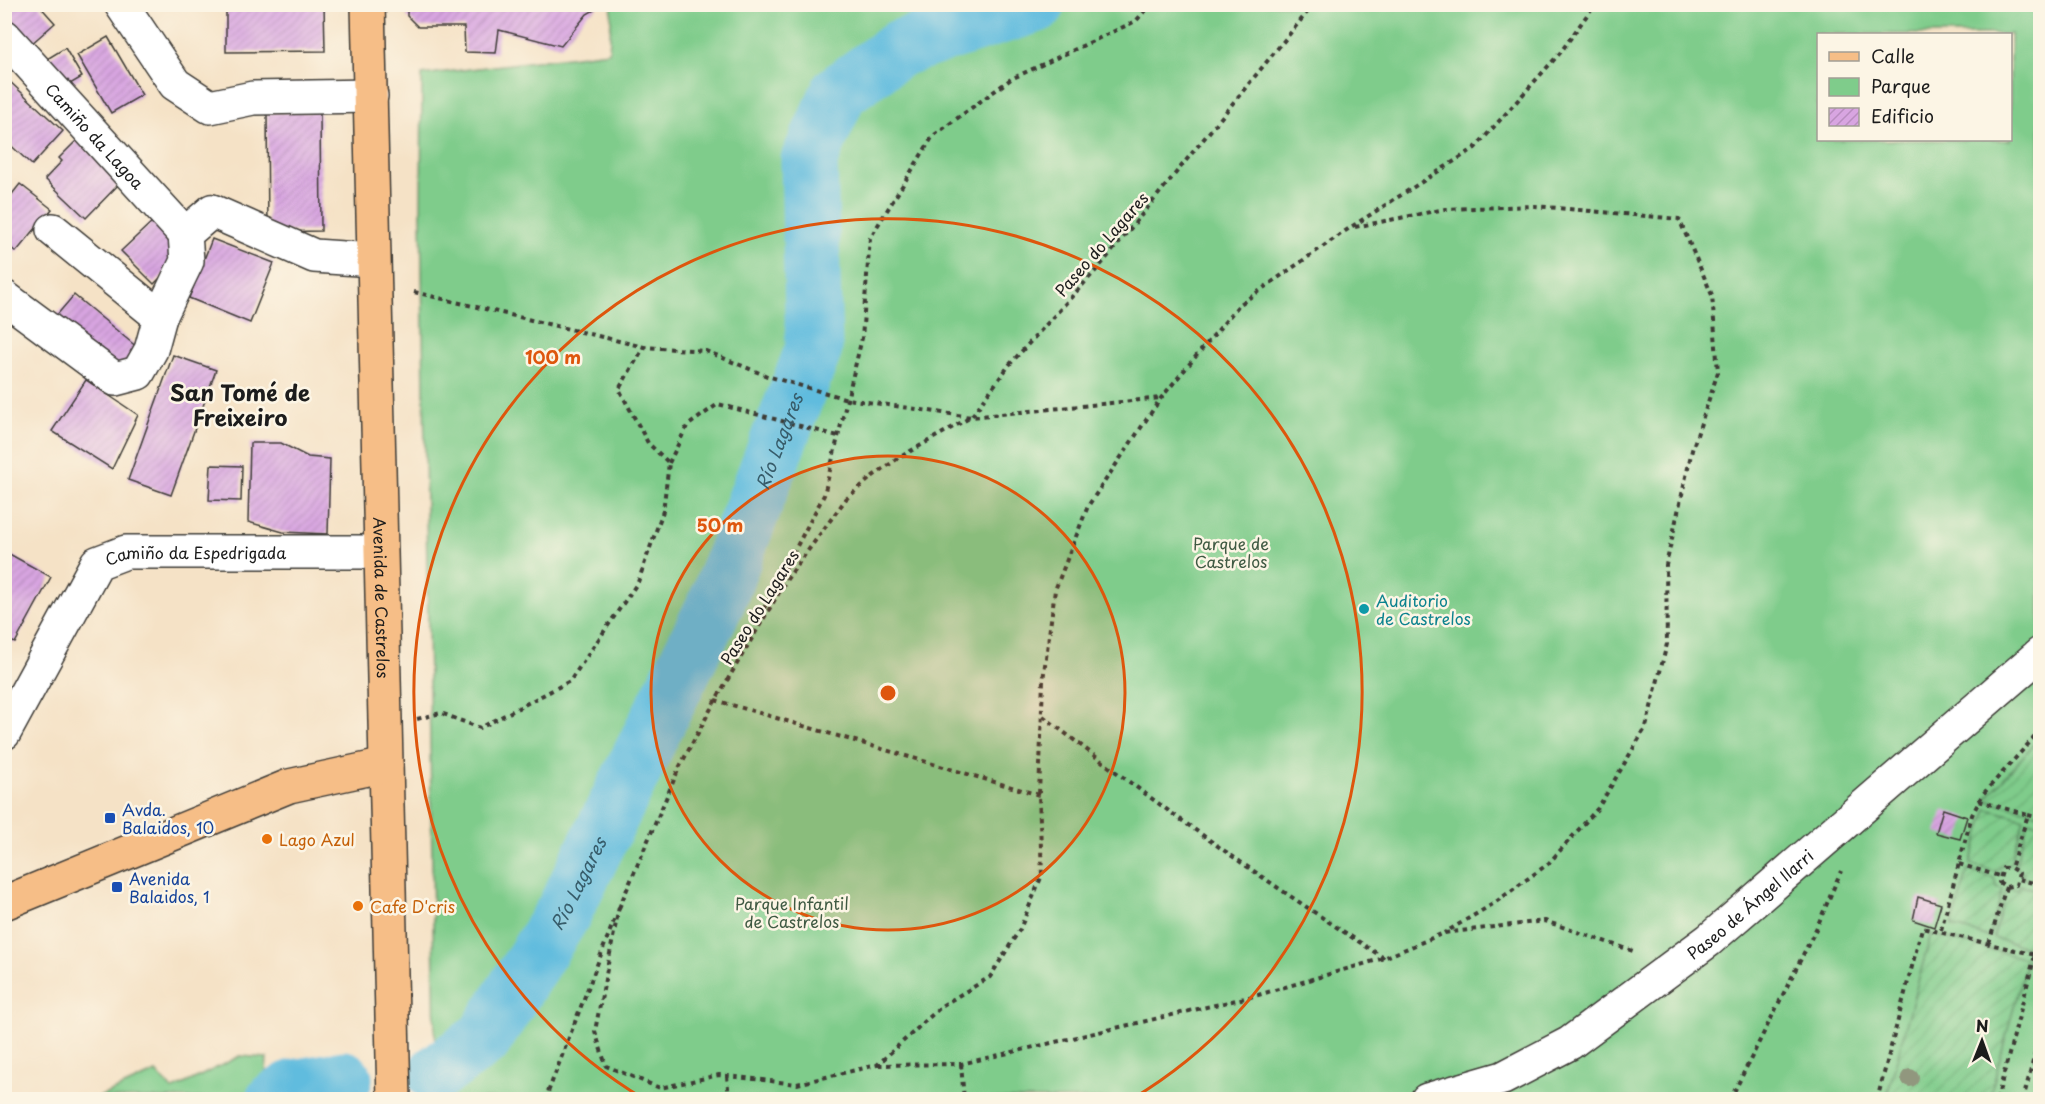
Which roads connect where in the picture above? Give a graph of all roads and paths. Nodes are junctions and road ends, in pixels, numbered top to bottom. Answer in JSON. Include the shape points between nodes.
{"nodes":[{"id":1,"x":121,"y":4,"type":"edge"},
{"id":2,"x":368,"y":4,"type":"edge"},
{"id":3,"x":1151,"y":4,"type":"edge"},
{"id":4,"x":1314,"y":4,"type":"edge"},
{"id":5,"x":1595,"y":4,"type":"edge"},
{"id":6,"x":4,"y":36,"type":"edge"},
{"id":7,"x":371,"y":96,"type":"junction"},
{"id":8,"x":1351,"y":227,"type":"junction"},
{"id":9,"x":53,"y":230,"type":"dead end"},
{"id":10,"x":185,"y":234,"type":"junction"},
{"id":11,"x":373,"y":260,"type":"junction"},
{"id":12,"x":414,"y":292,"type":"dead end"},
{"id":13,"x":4,"y":297,"type":"edge"},
{"id":14,"x":160,"y":317,"type":"junction"},
{"id":15,"x":644,"y":347,"type":"junction"},
{"id":16,"x":1161,"y":398,"type":"junction"},
{"id":17,"x":847,"y":399,"type":"junction"},
{"id":18,"x":971,"y":417,"type":"junction"},
{"id":19,"x":838,"y":436,"type":"junction"},
{"id":20,"x":669,"y":463,"type":"junction"},
{"id":21,"x":380,"y":552,"type":"junction"},
{"id":22,"x":2040,"y":654,"type":"edge"},
{"id":23,"x":715,"y":702,"type":"junction"},
{"id":24,"x":1043,"y":715,"type":"junction"},
{"id":25,"x":384,"y":727,"type":"junction"},
{"id":26,"x":2040,"y":731,"type":"edge"},
{"id":27,"x":4,"y":733,"type":"edge"},
{"id":28,"x":386,"y":765,"type":"junction"},
{"id":29,"x":1039,"y":795,"type":"junction"},
{"id":30,"x":1979,"y":801,"type":"junction"},
{"id":31,"x":2028,"y":815,"type":"junction"},
{"id":32,"x":2040,"y":818,"type":"edge"},
{"id":33,"x":1845,"y":861,"type":"dead end"},
{"id":34,"x":1959,"y":864,"type":"junction"},
{"id":35,"x":2011,"y":868,"type":"junction"},
{"id":36,"x":1999,"y":876,"type":"junction"},
{"id":37,"x":2019,"y":879,"type":"junction"},
{"id":38,"x":2040,"y":885,"type":"edge"},
{"id":39,"x":2006,"y":887,"type":"junction"},
{"id":40,"x":4,"y":903,"type":"edge"},
{"id":41,"x":619,"y":907,"type":"junction"},
{"id":42,"x":1941,"y":930,"type":"junction"},
{"id":43,"x":1444,"y":933,"type":"junction"},
{"id":44,"x":2040,"y":936,"type":"edge"},
{"id":45,"x":1989,"y":943,"type":"junction"},
{"id":46,"x":1633,"y":951,"type":"dead end"},
{"id":47,"x":2038,"y":956,"type":"edge"},
{"id":48,"x":1384,"y":958,"type":"junction"},
{"id":49,"x":2040,"y":1034,"type":"edge"},
{"id":50,"x":2038,"y":1056,"type":"edge"},
{"id":51,"x":961,"y":1064,"type":"junction"},
{"id":52,"x":877,"y":1065,"type":"junction"},
{"id":53,"x":727,"y":1076,"type":"junction"},
{"id":54,"x":394,"y":1083,"type":"edge"},
{"id":55,"x":545,"y":1100,"type":"edge"},
{"id":56,"x":729,"y":1100,"type":"edge"},
{"id":57,"x":964,"y":1100,"type":"edge"},
{"id":58,"x":1426,"y":1100,"type":"edge"},
{"id":59,"x":1730,"y":1100,"type":"edge"},
{"id":60,"x":1877,"y":1100,"type":"edge"},
{"id":61,"x":1997,"y":1100,"type":"edge"},
{"id":62,"x":2023,"y":1100,"type":"edge"}],
"edges":[{"from":1,"to":7,"type":"street","via":[[175,84],[210,107],[253,98]]},
{"from":2,"to":7,"type":"main road","name":"Avenida de Castrelos"},
{"from":3,"to":17,"type":"path","via":[[1136,21],[1011,79],[933,136],[870,238],[862,338]]},
{"from":4,"to":18,"type":"path","name":"Paseo do Lagares","via":[[1099,267],[1010,364]]},
{"from":5,"to":8,"type":"path","via":[[1560,53],[1475,148]]},
{"from":6,"to":10,"type":"street","name":"Camiño da Lagoa"},
{"from":7,"to":11,"type":"main road","name":"Avenida de Castrelos"},
{"from":8,"to":16,"type":"path","via":[[1239,305]]},
{"from":8,"to":43,"type":"path","via":[[1445,209],[1535,206],[1679,219],[1712,295],[1718,372],[1692,450],[1666,565],[1667,644],[1646,727],[1598,808],[1548,864]]},
{"from":9,"to":14,"type":"street"},
{"from":10,"to":11,"type":"street","via":[[212,211],[314,256]]},
{"from":10,"to":14,"type":"street","via":[[187,261]]},
{"from":11,"to":21,"type":"main road","name":"Avenida de Castrelos"},
{"from":12,"to":15,"type":"path"},
{"from":13,"to":14,"type":"street","via":[[115,379],[138,373],[151,350]]},
{"from":15,"to":17,"type":"path","via":[[706,351],[767,376]]},
{"from":15,"to":20,"type":"path","via":[[619,389],[648,443]]},
{"from":16,"to":18,"type":"path"},
{"from":16,"to":24,"type":"path","via":[[1088,506],[1055,590],[1043,680]]},
{"from":17,"to":18,"type":"path"},
{"from":17,"to":19,"type":"path"},
{"from":18,"to":23,"type":"path","name":"Paseo do Lagares","via":[[900,457],[846,499],[787,579]]},
{"from":19,"to":20,"type":"path","via":[[718,404],[687,426]]},
{"from":19,"to":23,"type":"path","via":[[824,495]]},
{"from":20,"to":25,"type":"path","via":[[663,511],[638,582],[570,681],[480,728],[441,712]]},
{"from":21,"to":25,"type":"main road","name":"Avenida de Castrelos"},
{"from":21,"to":27,"type":"street","name":"Camiño da Espedrigada","via":[[126,552],[97,563]]},
{"from":22,"to":58,"type":"street","name":"Paseo de Ángel Ilarri","via":[[1709,940],[1570,1043],[1503,1078]]},
{"from":23,"to":29,"type":"path"},
{"from":23,"to":41,"type":"path","name":"Paseo do Lagares","via":[[680,768]]},
{"from":24,"to":29,"type":"path"},
{"from":24,"to":48,"type":"path","via":[[1270,885]]},
{"from":25,"to":28,"type":"main road","name":"Avenida de Castrelos"},
{"from":26,"to":30,"type":"path"},
{"from":28,"to":40,"type":"main road","via":[[289,786]]},
{"from":28,"to":54,"type":"main road","name":"Avenida de Castrelos"},
{"from":29,"to":52,"type":"path","via":[[1042,875],[1020,929],[990,976],[943,1005]]},
{"from":30,"to":31,"type":"path"},
{"from":30,"to":34,"type":"path"},
{"from":31,"to":32,"type":"path"},
{"from":31,"to":35,"type":"path"},
{"from":33,"to":59,"type":"path","via":[[1816,929]]},
{"from":34,"to":36,"type":"path"},
{"from":34,"to":42,"type":"path"},
{"from":35,"to":36,"type":"path","via":[[2003,868]]},
{"from":35,"to":37,"type":"path","via":[[2019,873]]},
{"from":36,"to":39,"type":"path","via":[[1999,882]]},
{"from":37,"to":38,"type":"path"},
{"from":37,"to":39,"type":"path","via":[[2013,887]]},
{"from":39,"to":45,"type":"path"},
{"from":41,"to":53,"type":"path","via":[[595,1031],[606,1066],[660,1088]]},
{"from":41,"to":55,"type":"path","name":"Paseo do Lagares"},
{"from":42,"to":45,"type":"path"},
{"from":42,"to":60,"type":"path","via":[[1922,928]]},
{"from":43,"to":46,"type":"path","via":[[1545,921]]},
{"from":43,"to":48,"type":"path"},
{"from":44,"to":47,"type":"path"},
{"from":45,"to":47,"type":"path"},
{"from":47,"to":61,"type":"path"},
{"from":48,"to":51,"type":"path","via":[[1258,995]]},
{"from":49,"to":50,"type":"path"},
{"from":50,"to":62,"type":"path"},
{"from":51,"to":52,"type":"path"},
{"from":51,"to":57,"type":"path"},
{"from":52,"to":53,"type":"path","via":[[796,1084]]},
{"from":53,"to":56,"type":"path"}]}
